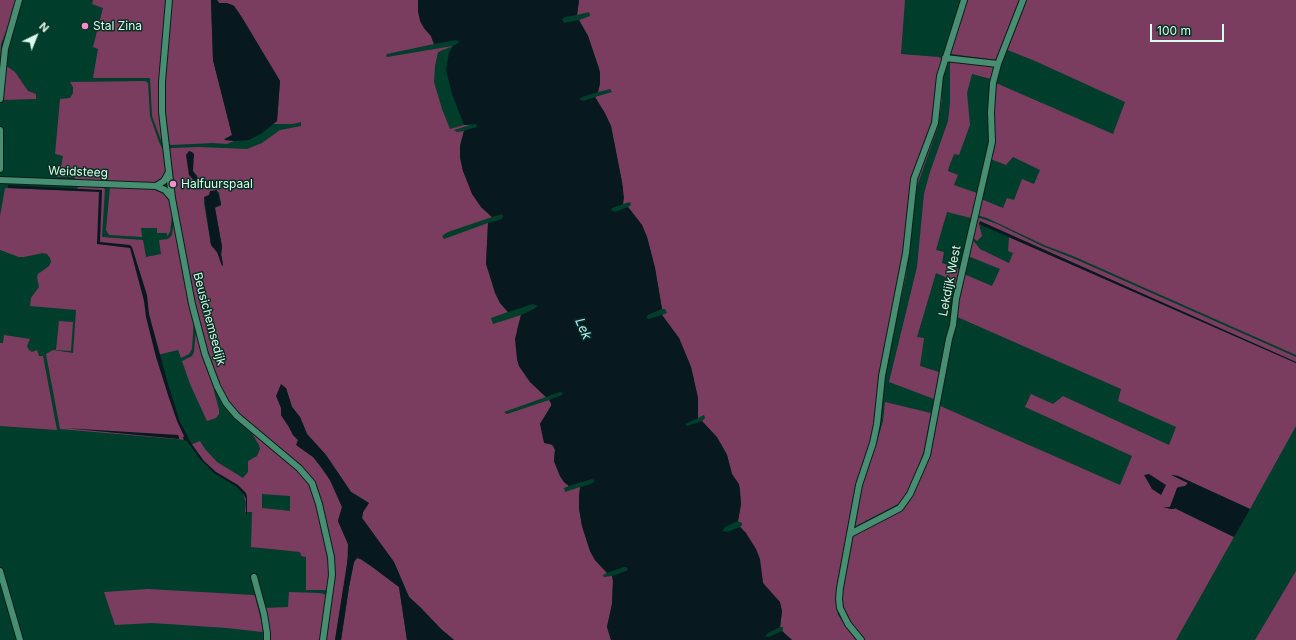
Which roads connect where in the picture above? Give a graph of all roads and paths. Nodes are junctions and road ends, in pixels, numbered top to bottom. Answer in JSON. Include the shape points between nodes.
{"nodes":[{"id":1,"x":19,"y":0,"type":"edge"},
{"id":2,"x":169,"y":0,"type":"edge"},
{"id":3,"x":964,"y":0,"type":"edge"},
{"id":4,"x":1023,"y":0,"type":"edge"},
{"id":5,"x":945,"y":58,"type":"junction"},
{"id":6,"x":998,"y":64,"type":"junction"},
{"id":7,"x":0,"y":99,"type":"edge"},
{"id":8,"x":0,"y":130,"type":"edge"},
{"id":9,"x":0,"y":169,"type":"edge"},
{"id":10,"x":170,"y":171,"type":"junction"},
{"id":11,"x":0,"y":180,"type":"edge"},
{"id":12,"x":156,"y":186,"type":"junction"},
{"id":13,"x":172,"y":198,"type":"junction"},
{"id":14,"x":850,"y":534,"type":"junction"},
{"id":15,"x":0,"y":570,"type":"edge"},
{"id":16,"x":254,"y":577,"type":"dead end"},
{"id":17,"x":18,"y":638,"type":"edge"},
{"id":18,"x":267,"y":640,"type":"edge"},
{"id":19,"x":323,"y":640,"type":"edge"},
{"id":20,"x":861,"y":640,"type":"edge"}],
"edges":[{"from":1,"to":7,"type":"street","via":[[5,49]]},
{"from":2,"to":10,"type":"street","name":"Beusichemsedijk","via":[[161,98]]},
{"from":3,"to":5,"type":"street"},
{"from":4,"to":6,"type":"street","name":"Lekdijk West"},
{"from":5,"to":6,"type":"street"},
{"from":5,"to":14,"type":"street","via":[[940,76],[935,123],[914,179],[906,253],[882,376],[877,424],[859,485]]},
{"from":6,"to":14,"type":"street","name":"Lekdijk West","via":[[993,83],[992,142],[956,299],[927,455],[910,494],[900,508]]},
{"from":8,"to":9,"type":"street"},
{"from":10,"to":12,"type":"street","via":[[164,181]]},
{"from":10,"to":13,"type":"street","name":"Beusichemsedijk"},
{"from":11,"to":12,"type":"street","name":"Weidsteeg"},
{"from":12,"to":13,"type":"street","via":[[165,190]]},
{"from":13,"to":19,"type":"street","name":"Beusichemsedijk","via":[[192,304],[205,354],[217,386],[237,416],[299,468],[314,488],[331,557],[332,575]]},
{"from":14,"to":20,"type":"street","via":[[839,600],[843,614]]},
{"from":15,"to":17,"type":"street"},
{"from":16,"to":18,"type":"street","via":[[268,633]]}]}
